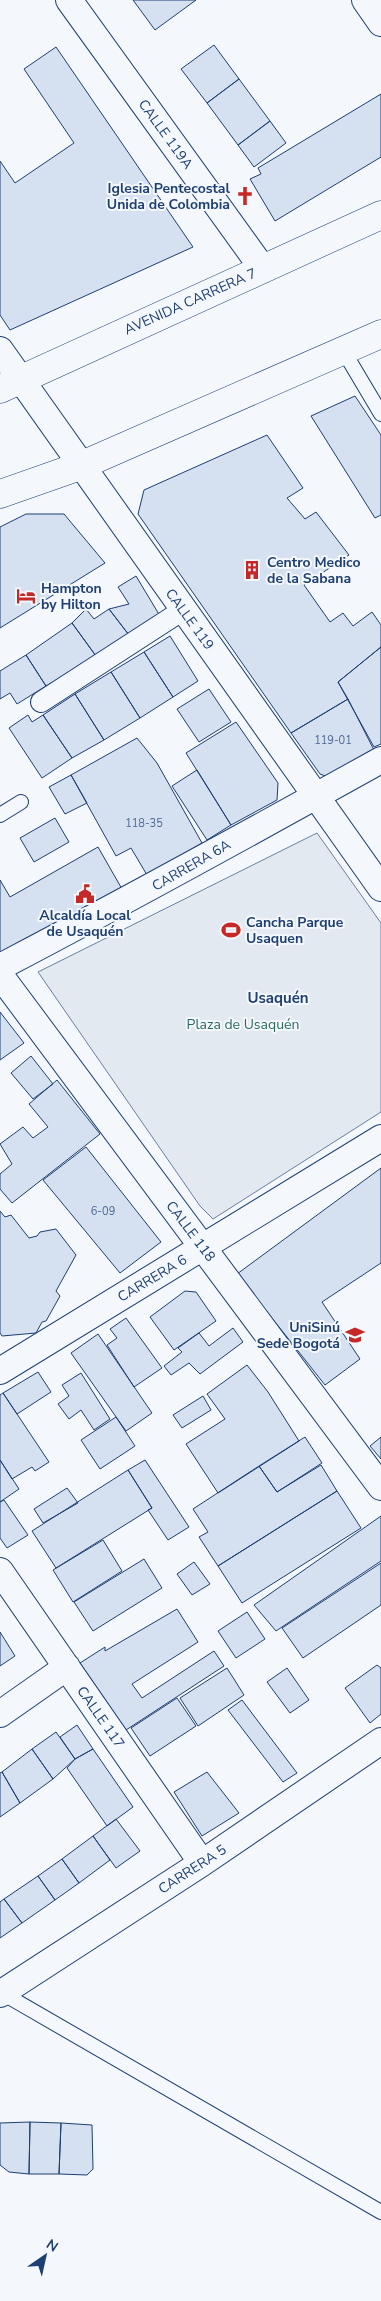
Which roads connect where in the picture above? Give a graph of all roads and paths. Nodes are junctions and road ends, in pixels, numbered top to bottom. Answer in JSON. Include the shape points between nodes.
{"nodes":[{"id":1,"x":69,"y":0,"type":"edge"},
{"id":2,"x":365,"y":0,"type":"edge"},
{"id":3,"x":381,"y":23,"type":"edge"},
{"id":4,"x":381,"y":215,"type":"edge"},
{"id":5,"x":263,"y":269,"type":"junction"},
{"id":6,"x":381,"y":334,"type":"edge"},
{"id":7,"x":0,"y":350,"type":"edge"},
{"id":8,"x":343,"y":350,"type":"junction"},
{"id":9,"x":10,"y":384,"type":"edge"},
{"id":10,"x":381,"y":414,"type":"edge"},
{"id":11,"x":80,"y":466,"type":"junction"},
{"id":12,"x":0,"y":494,"type":"edge"},
{"id":13,"x":183,"y":610,"type":"junction"},
{"id":14,"x":41,"y":702,"type":"dead end"},
{"id":15,"x":381,"y":760,"type":"edge"},
{"id":16,"x":316,"y":796,"type":"junction"},
{"id":17,"x":21,"y":802,"type":"dead end"},
{"id":18,"x":0,"y":815,"type":"edge"},
{"id":19,"x":381,"y":888,"type":"edge"},
{"id":20,"x":0,"y":967,"type":"edge"},
{"id":21,"x":0,"y":975,"type":"edge"},
{"id":22,"x":381,"y":1138,"type":"edge"},
{"id":23,"x":203,"y":1247,"type":"junction"},
{"id":24,"x":0,"y":1371,"type":"edge"},
{"id":25,"x":381,"y":1486,"type":"edge"},
{"id":26,"x":0,"y":1571,"type":"edge"},
{"id":27,"x":67,"y":1668,"type":"junction"},
{"id":28,"x":0,"y":1714,"type":"edge"},
{"id":29,"x":381,"y":1741,"type":"edge"},
{"id":30,"x":202,"y":1863,"type":"junction"},
{"id":31,"x":1,"y":1993,"type":"edge"},
{"id":32,"x":381,"y":2212,"type":"edge"}],
"edges":[{"from":1,"to":5,"type":"street","name":"CALLE 119A"},
{"from":2,"to":3,"type":"street"},
{"from":4,"to":5,"type":"main road","name":"AVENIDA CARRERA 7"},
{"from":5,"to":9,"type":"main road","name":"AVENIDA CARRERA 7"},
{"from":6,"to":8,"type":"main road"},
{"from":7,"to":9,"type":"street","name":"CALLE 119"},
{"from":8,"to":10,"type":"lane"},
{"from":8,"to":11,"type":"main road"},
{"from":9,"to":11,"type":"street","name":"CALLE 119"},
{"from":11,"to":12,"type":"main road"},
{"from":11,"to":13,"type":"street","name":"CALLE 119"},
{"from":13,"to":14,"type":"street"},
{"from":13,"to":16,"type":"street","name":"CALLE 119"},
{"from":15,"to":16,"type":"street","name":"CARRERA 6A"},
{"from":16,"to":19,"type":"street","name":"CALLE 119"},
{"from":16,"to":20,"type":"street","name":"CARRERA 6A","via":[[236,838],[158,885]]},
{"from":17,"to":18,"type":"lane"},
{"from":21,"to":23,"type":"street","name":"CALLE 118"},
{"from":22,"to":23,"type":"street","name":"CARRERA 6"},
{"from":23,"to":24,"type":"street","name":"CARRERA 6"},
{"from":23,"to":25,"type":"street","name":"CALLE 118"},
{"from":26,"to":27,"type":"street","name":"CALLE 117"},
{"from":27,"to":28,"type":"street"},
{"from":27,"to":30,"type":"street","name":"CALLE 117"},
{"from":29,"to":30,"type":"street","name":"CARRERA 5"},
{"from":30,"to":31,"type":"street","name":"CARRERA 5"},
{"from":31,"to":32,"type":"lane"}]}
